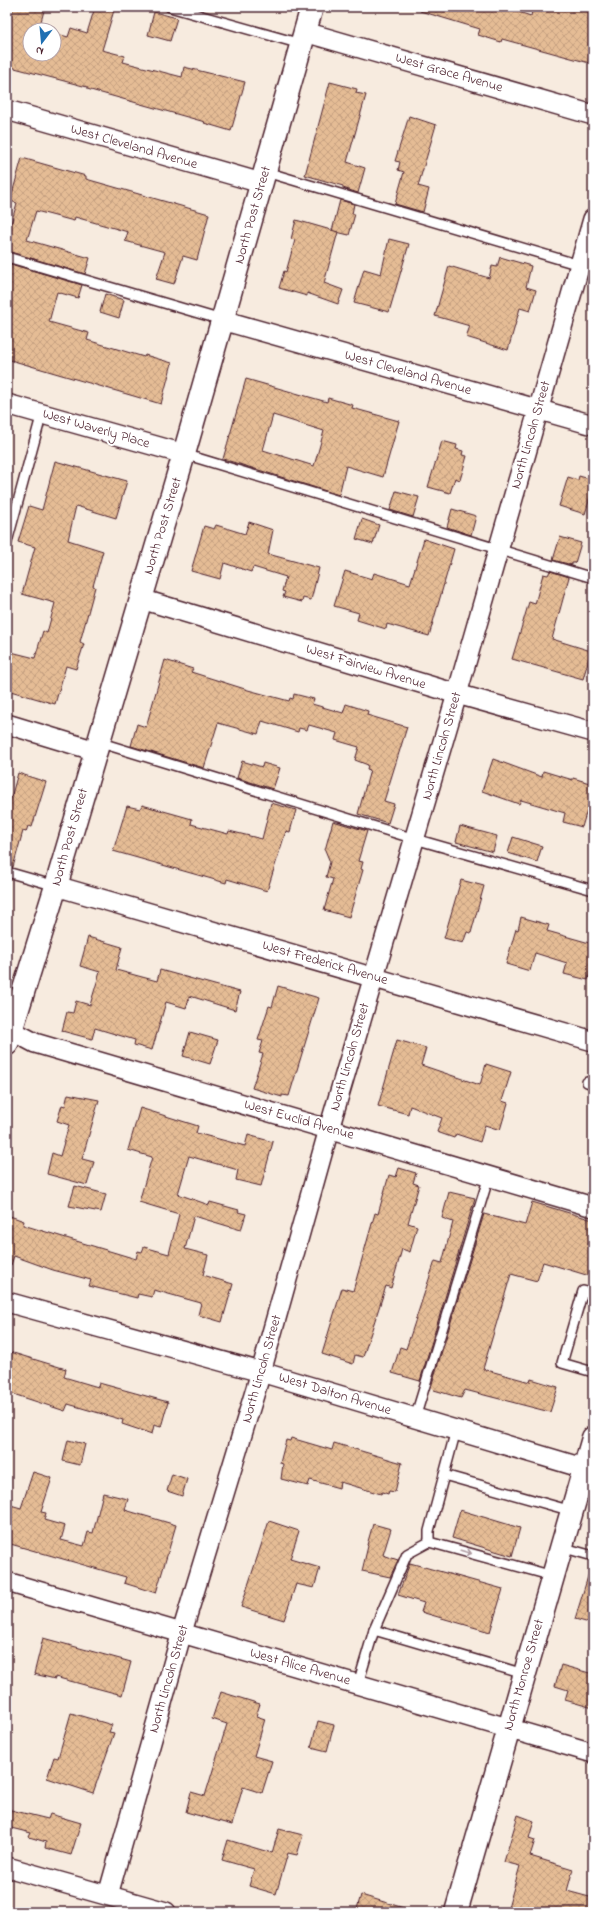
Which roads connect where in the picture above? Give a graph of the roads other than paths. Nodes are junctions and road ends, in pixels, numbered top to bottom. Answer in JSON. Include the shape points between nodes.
{"nodes":[{"id":1,"x":170,"y":7,"type":"edge"},
{"id":2,"x":312,"y":7,"type":"edge"},
{"id":3,"x":303,"y":38,"type":"junction"},
{"id":4,"x":7,"y":110,"type":"edge"},
{"id":5,"x":593,"y":115,"type":"edge"},
{"id":6,"x":264,"y":177,"type":"junction"},
{"id":7,"x":593,"y":219,"type":"edge"},
{"id":8,"x":7,"y":257,"type":"edge"},
{"id":9,"x":586,"y":267,"type":"edge"},
{"id":10,"x":222,"y":320,"type":"junction"},
{"id":11,"x":7,"y":404,"type":"edge"},
{"id":12,"x":538,"y":410,"type":"junction"},
{"id":13,"x":42,"y":413,"type":"junction"},
{"id":14,"x":593,"y":425,"type":"edge"},
{"id":15,"x":184,"y":454,"type":"junction"},
{"id":16,"x":7,"y":542,"type":"edge"},
{"id":17,"x":498,"y":550,"type":"junction"},
{"id":18,"x":593,"y":578,"type":"edge"},
{"id":19,"x":141,"y":599,"type":"junction"},
{"id":20,"x":457,"y":694,"type":"junction"},
{"id":21,"x":7,"y":724,"type":"edge"},
{"id":22,"x":593,"y":732,"type":"edge"},
{"id":23,"x":97,"y":746,"type":"junction"},
{"id":24,"x":415,"y":839,"type":"junction"},
{"id":25,"x":7,"y":872,"type":"edge"},
{"id":26,"x":56,"y":886,"type":"junction"},
{"id":27,"x":593,"y":890,"type":"edge"},
{"id":28,"x":374,"y":977,"type":"junction"},
{"id":29,"x":8,"y":1034,"type":"edge"},
{"id":30,"x":593,"y":1041,"type":"edge"},
{"id":31,"x":329,"y":1129,"type":"junction"},
{"id":32,"x":489,"y":1176,"type":"junction"},
{"id":33,"x":593,"y":1207,"type":"edge"},
{"id":34,"x":593,"y":1294,"type":"edge"},
{"id":35,"x":7,"y":1302,"type":"edge"},
{"id":36,"x":261,"y":1372,"type":"junction"},
{"id":37,"x":593,"y":1372,"type":"edge"},
{"id":38,"x":415,"y":1418,"type":"junction"},
{"id":39,"x":456,"y":1430,"type":"junction"},
{"id":40,"x":593,"y":1438,"type":"edge"},
{"id":41,"x":588,"y":1470,"type":"edge"},
{"id":42,"x":444,"y":1475,"type":"junction"},
{"id":43,"x":572,"y":1511,"type":"junction"},
{"id":44,"x":428,"y":1542,"type":"junction"},
{"id":45,"x":561,"y":1547,"type":"junction"},
{"id":46,"x":593,"y":1556,"type":"edge"},
{"id":47,"x":553,"y":1576,"type":"junction"},
{"id":48,"x":7,"y":1582,"type":"edge"},
{"id":49,"x":374,"y":1630,"type":"junction"},
{"id":50,"x":182,"y":1632,"type":"junction"},
{"id":51,"x":524,"y":1674,"type":"junction"},
{"id":52,"x":358,"y":1684,"type":"junction"},
{"id":53,"x":508,"y":1728,"type":"junction"},
{"id":54,"x":593,"y":1753,"type":"edge"},
{"id":55,"x":7,"y":1867,"type":"edge"},
{"id":56,"x":108,"y":1895,"type":"junction"},
{"id":57,"x":166,"y":1912,"type":"edge"},
{"id":58,"x":456,"y":1912,"type":"edge"}],
"edges":[{"from":1,"to":3,"type":"lane"},
{"from":2,"to":3,"type":"street","name":"North Post Street"},
{"from":3,"to":5,"type":"street","name":"West Grace Avenue"},
{"from":3,"to":6,"type":"street","name":"North Post Street"},
{"from":4,"to":6,"type":"street","name":"West Cleveland Avenue"},
{"from":6,"to":9,"type":"lane"},
{"from":6,"to":10,"type":"street","name":"North Post Street"},
{"from":7,"to":9,"type":"street","name":"North Lincoln Street"},
{"from":8,"to":10,"type":"lane"},
{"from":9,"to":12,"type":"street","name":"North Lincoln Street"},
{"from":10,"to":12,"type":"street","name":"West Cleveland Avenue"},
{"from":10,"to":15,"type":"street","name":"North Post Street"},
{"from":11,"to":13,"type":"street","name":"West Waverly Place"},
{"from":12,"to":14,"type":"street","name":"West Cleveland Avenue"},
{"from":12,"to":17,"type":"street","name":"North Lincoln Street"},
{"from":13,"to":15,"type":"street","name":"West Waverly Place"},
{"from":13,"to":16,"type":"lane"},
{"from":15,"to":17,"type":"lane"},
{"from":15,"to":19,"type":"street","name":"North Post Street"},
{"from":17,"to":18,"type":"lane"},
{"from":17,"to":20,"type":"street","name":"North Lincoln Street"},
{"from":19,"to":20,"type":"street","name":"West Fairview Avenue"},
{"from":19,"to":23,"type":"street","name":"North Post Street"},
{"from":20,"to":22,"type":"street","name":"West Fairview Avenue"},
{"from":20,"to":24,"type":"street","name":"North Lincoln Street"},
{"from":21,"to":23,"type":"street"},
{"from":23,"to":24,"type":"lane"},
{"from":23,"to":26,"type":"street","name":"North Post Street"},
{"from":24,"to":27,"type":"lane"},
{"from":24,"to":28,"type":"street","name":"North Lincoln Street"},
{"from":25,"to":26,"type":"lane"},
{"from":26,"to":28,"type":"street","name":"West Frederick Avenue"},
{"from":26,"to":29,"type":"street","name":"North Post Street"},
{"from":28,"to":30,"type":"street","name":"West Frederick Avenue"},
{"from":28,"to":31,"type":"street","name":"North Lincoln Street"},
{"from":29,"to":31,"type":"street","name":"West Euclid Avenue"},
{"from":31,"to":32,"type":"street","name":"West Euclid Avenue"},
{"from":31,"to":36,"type":"street","name":"North Lincoln Street"},
{"from":32,"to":33,"type":"street","name":"West Euclid Avenue"},
{"from":32,"to":38,"type":"lane"},
{"from":34,"to":37,"type":"lane","via":[[583,1291],[562,1363]]},
{"from":35,"to":36,"type":"street","name":"West Dalton Avenue"},
{"from":36,"to":38,"type":"street","name":"West Dalton Avenue"},
{"from":36,"to":50,"type":"street","name":"North Lincoln Street"},
{"from":38,"to":39,"type":"street","name":"West Dalton Avenue"},
{"from":39,"to":41,"type":"street","name":"West Dalton Avenue"},
{"from":39,"to":42,"type":"lane"},
{"from":40,"to":41,"type":"street","name":"North Monroe Street"},
{"from":41,"to":43,"type":"street","name":"North Monroe Street"},
{"from":42,"to":43,"type":"lane"},
{"from":42,"to":44,"type":"lane"},
{"from":43,"to":45,"type":"street","name":"North Monroe Street"},
{"from":44,"to":47,"type":"lane","one_way":true},
{"from":44,"to":49,"type":"lane","via":[[407,1554]]},
{"from":45,"to":46,"type":"lane"},
{"from":45,"to":47,"type":"street","name":"North Monroe Street"},
{"from":47,"to":51,"type":"street","name":"North Monroe Street"},
{"from":48,"to":50,"type":"street","name":"West Alice Avenue"},
{"from":49,"to":51,"type":"lane"},
{"from":49,"to":52,"type":"lane"},
{"from":50,"to":52,"type":"street","name":"West Alice Avenue"},
{"from":50,"to":56,"type":"street","name":"North Lincoln Street"},
{"from":51,"to":53,"type":"street","name":"North Monroe Street"},
{"from":52,"to":53,"type":"street","name":"West Alice Avenue"},
{"from":53,"to":54,"type":"street","name":"West Alice Avenue"},
{"from":53,"to":58,"type":"street","name":"North Monroe Street"},
{"from":55,"to":56,"type":"street"},
{"from":56,"to":57,"type":"street"}]}
